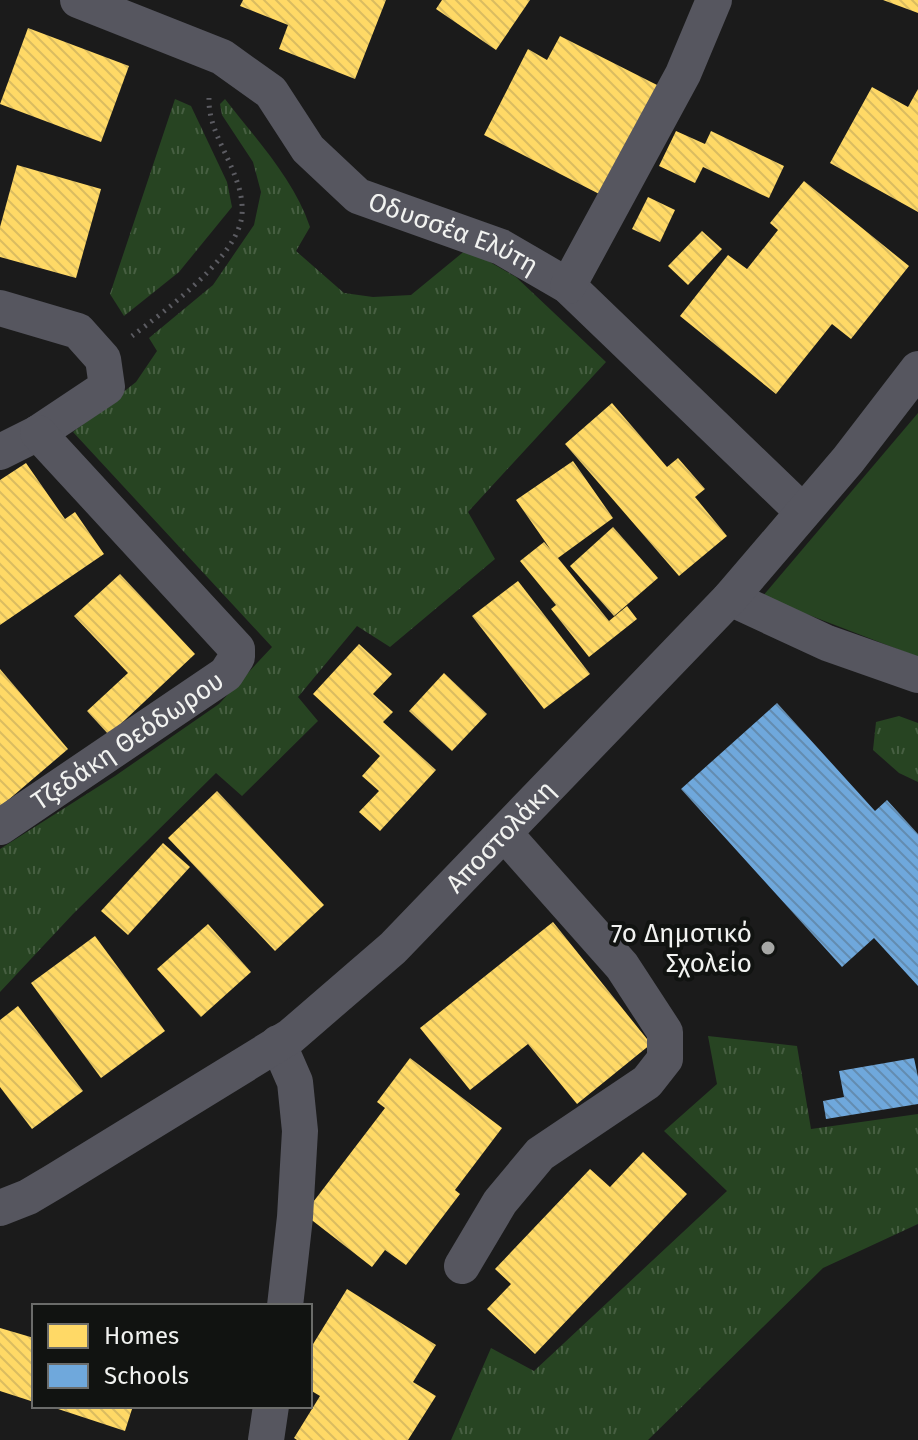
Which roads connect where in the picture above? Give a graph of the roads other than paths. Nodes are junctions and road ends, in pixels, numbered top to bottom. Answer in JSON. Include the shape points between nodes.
{"nodes":[{"id":1,"x":78,"y":0,"type":"edge"},
{"id":2,"x":714,"y":0,"type":"edge"},
{"id":3,"x":568,"y":286,"type":"junction"},
{"id":4,"x":0,"y":308,"type":"edge"},
{"id":5,"x":918,"y":369,"type":"edge"},
{"id":6,"x":38,"y":433,"type":"junction"},
{"id":7,"x":0,"y":452,"type":"edge"},
{"id":8,"x":803,"y":512,"type":"junction"},
{"id":9,"x":730,"y":598,"type":"junction"},
{"id":10,"x":918,"y":675,"type":"edge"},
{"id":11,"x":0,"y":827,"type":"edge"},
{"id":12,"x":504,"y":833,"type":"junction"},
{"id":13,"x":278,"y":1043,"type":"junction"},
{"id":14,"x":0,"y":1208,"type":"edge"},
{"id":15,"x":462,"y":1266,"type":"dead end"},
{"id":16,"x":285,"y":1304,"type":"edge"},
{"id":17,"x":271,"y":1408,"type":"edge"},
{"id":18,"x":266,"y":1440,"type":"edge"}],
"edges":[{"from":1,"to":3,"type":"street","name":"Οδυσσέα Ελύτη","via":[[222,57],[271,92],[308,149],[358,196],[501,247]]},
{"from":2,"to":3,"type":"street","via":[[683,74]]},
{"from":3,"to":8,"type":"street","name":"Οδυσσέα Ελύτη"},
{"from":4,"to":6,"type":"street","via":[[78,331],[105,373]]},
{"from":5,"to":8,"type":"street","name":"Αποστολάκη"},
{"from":6,"to":7,"type":"street"},
{"from":6,"to":11,"type":"street","name":"Τζεδάκη Θεόδωρου","via":[[237,649],[237,657],[226,674]]},
{"from":8,"to":9,"type":"street","name":"Αποστολάκη"},
{"from":9,"to":10,"type":"street","via":[[827,643]]},
{"from":9,"to":12,"type":"street","name":"Αποστολάκη"},
{"from":12,"to":13,"type":"street","name":"Αποστολάκη","via":[[393,948]]},
{"from":12,"to":15,"type":"street","via":[[622,966],[665,1032],[665,1059],[647,1082],[540,1154],[500,1202]]},
{"from":13,"to":14,"type":"street","name":"Αποστολάκη","via":[[55,1181]]},
{"from":13,"to":16,"type":"street","via":[[295,1082],[300,1131]]},
{"from":17,"to":18,"type":"street"}]}
